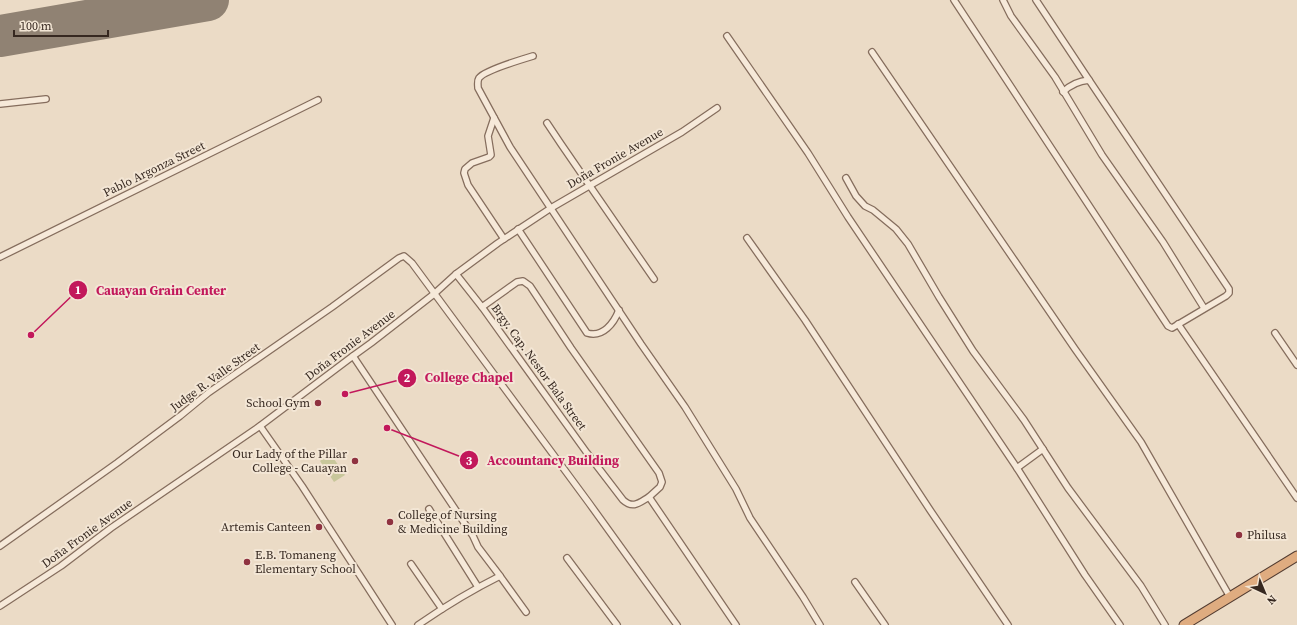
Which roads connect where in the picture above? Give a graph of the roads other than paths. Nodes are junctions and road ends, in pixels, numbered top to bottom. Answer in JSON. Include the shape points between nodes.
{"nodes":[{"id":1,"x":954,"y":0,"type":"edge"},
{"id":2,"x":1003,"y":0,"type":"edge"},
{"id":3,"x":1036,"y":0,"type":"edge"},
{"id":4,"x":728,"y":36,"type":"dead end"},
{"id":5,"x":872,"y":52,"type":"dead end"},
{"id":6,"x":533,"y":56,"type":"dead end"},
{"id":7,"x":1089,"y":80,"type":"junction"},
{"id":8,"x":1063,"y":92,"type":"junction"},
{"id":9,"x":46,"y":99,"type":"dead end"},
{"id":10,"x":318,"y":100,"type":"dead end"},
{"id":11,"x":0,"y":104,"type":"edge"},
{"id":12,"x":717,"y":108,"type":"dead end"},
{"id":13,"x":494,"y":118,"type":"junction"},
{"id":14,"x":547,"y":123,"type":"dead end"},
{"id":15,"x":846,"y":178,"type":"dead end"},
{"id":16,"x":590,"y":186,"type":"junction"},
{"id":17,"x":551,"y":208,"type":"junction"},
{"id":18,"x":518,"y":230,"type":"junction"},
{"id":19,"x":504,"y":238,"type":"junction"},
{"id":20,"x":747,"y":238,"type":"dead end"},
{"id":21,"x":0,"y":257,"type":"edge"},
{"id":22,"x":456,"y":274,"type":"junction"},
{"id":23,"x":654,"y":279,"type":"dead end"},
{"id":24,"x":434,"y":294,"type":"junction"},
{"id":25,"x":482,"y":307,"type":"junction"},
{"id":26,"x":1204,"y":308,"type":"junction"},
{"id":27,"x":619,"y":310,"type":"junction"},
{"id":28,"x":1178,"y":324,"type":"junction"},
{"id":29,"x":1275,"y":333,"type":"dead end"},
{"id":30,"x":353,"y":356,"type":"junction"},
{"id":31,"x":1297,"y":365,"type":"edge"},
{"id":32,"x":260,"y":426,"type":"junction"},
{"id":33,"x":1043,"y":449,"type":"junction"},
{"id":34,"x":1017,"y":468,"type":"junction"},
{"id":35,"x":649,"y":497,"type":"junction"},
{"id":36,"x":1297,"y":498,"type":"edge"},
{"id":37,"x":429,"y":509,"type":"dead end"},
{"id":38,"x":0,"y":546,"type":"edge"},
{"id":39,"x":1297,"y":556,"type":"edge"},
{"id":40,"x":566,"y":558,"type":"dead end"},
{"id":41,"x":411,"y":564,"type":"dead end"},
{"id":42,"x":500,"y":576,"type":"junction"},
{"id":43,"x":855,"y":582,"type":"dead end"},
{"id":44,"x":478,"y":587,"type":"junction"},
{"id":45,"x":1230,"y":597,"type":"junction"},
{"id":46,"x":0,"y":606,"type":"edge"},
{"id":47,"x":442,"y":609,"type":"junction"},
{"id":48,"x":526,"y":612,"type":"dead end"},
{"id":49,"x":392,"y":625,"type":"edge"},
{"id":50,"x":418,"y":625,"type":"edge"},
{"id":51,"x":617,"y":625,"type":"edge"},
{"id":52,"x":677,"y":625,"type":"edge"},
{"id":53,"x":736,"y":625,"type":"edge"},
{"id":54,"x":820,"y":625,"type":"edge"},
{"id":55,"x":885,"y":625,"type":"edge"},
{"id":56,"x":1008,"y":625,"type":"edge"},
{"id":57,"x":1120,"y":625,"type":"edge"},
{"id":58,"x":1165,"y":625,"type":"edge"},
{"id":59,"x":1184,"y":625,"type":"edge"}],
"edges":[{"from":1,"to":28,"type":"street","via":[[1167,325],[1172,328]]},
{"from":2,"to":8,"type":"street","via":[[1011,16]]},
{"from":3,"to":7,"type":"street"},
{"from":4,"to":34,"type":"street"},
{"from":5,"to":45,"type":"street","via":[[1075,350],[1141,442]]},
{"from":6,"to":13,"type":"street","via":[[479,78],[478,88]]},
{"from":7,"to":8,"type":"street","via":[[1068,87]]},
{"from":7,"to":26,"type":"street","via":[[1229,289],[1226,296]]},
{"from":8,"to":26,"type":"street"},
{"from":9,"to":11,"type":"street"},
{"from":10,"to":21,"type":"street","name":"Pablo Argonza Street"},
{"from":12,"to":16,"type":"street","name":"Doña Fronie Avenue","via":[[682,132]]},
{"from":13,"to":17,"type":"street"},
{"from":13,"to":19,"type":"street","via":[[488,136],[491,155],[468,166],[464,173],[468,185]]},
{"from":14,"to":16,"type":"street"},
{"from":15,"to":33,"type":"street","via":[[865,206],[896,229],[908,244],[973,351]]},
{"from":16,"to":17,"type":"street","name":"Doña Fronie Avenue"},
{"from":16,"to":23,"type":"street"},
{"from":17,"to":18,"type":"street","name":"Doña Fronie Avenue"},
{"from":17,"to":27,"type":"street"},
{"from":18,"to":19,"type":"street","name":"Doña Fronie Avenue"},
{"from":18,"to":27,"type":"street","via":[[587,333],[594,334],[608,328],[616,319]]},
{"from":19,"to":22,"type":"street","name":"Doña Fronie Avenue"},
{"from":20,"to":56,"type":"street","via":[[805,320]]},
{"from":22,"to":24,"type":"street","name":"Doña Fronie Avenue"},
{"from":22,"to":25,"type":"street","name":"Brgy. Cap. Nestor Bala Street"},
{"from":24,"to":30,"type":"street","name":"Doña Fronie Avenue"},
{"from":24,"to":38,"type":"street","name":"Judge R. Valle Street","via":[[407,258],[399,258],[208,393],[117,463]]},
{"from":24,"to":52,"type":"street"},
{"from":25,"to":35,"type":"street","name":"Brgy. Cap. Nestor Bala Street","via":[[623,500],[634,505]]},
{"from":25,"to":35,"type":"street","via":[[517,282],[523,281],[530,286],[659,473],[662,482],[660,487]]},
{"from":26,"to":28,"type":"street"},
{"from":27,"to":54,"type":"street","via":[[685,408],[736,490],[750,518]]},
{"from":28,"to":36,"type":"street"},
{"from":29,"to":31,"type":"street"},
{"from":30,"to":32,"type":"street","name":"Doña Fronie Avenue"},
{"from":30,"to":42,"type":"street","via":[[478,547]]},
{"from":32,"to":46,"type":"street","name":"Doña Fronie Avenue"},
{"from":32,"to":49,"type":"street"},
{"from":33,"to":34,"type":"street"},
{"from":33,"to":58,"type":"street","via":[[1068,488],[1137,580]]},
{"from":34,"to":57,"type":"street"},
{"from":35,"to":53,"type":"street"},
{"from":37,"to":44,"type":"street"},
{"from":39,"to":45,"type":"highway"},
{"from":40,"to":51,"type":"street"},
{"from":41,"to":47,"type":"street"},
{"from":42,"to":44,"type":"street"},
{"from":42,"to":48,"type":"street"},
{"from":43,"to":55,"type":"street"},
{"from":44,"to":47,"type":"street"},
{"from":45,"to":59,"type":"highway"},
{"from":47,"to":50,"type":"street"}]}
